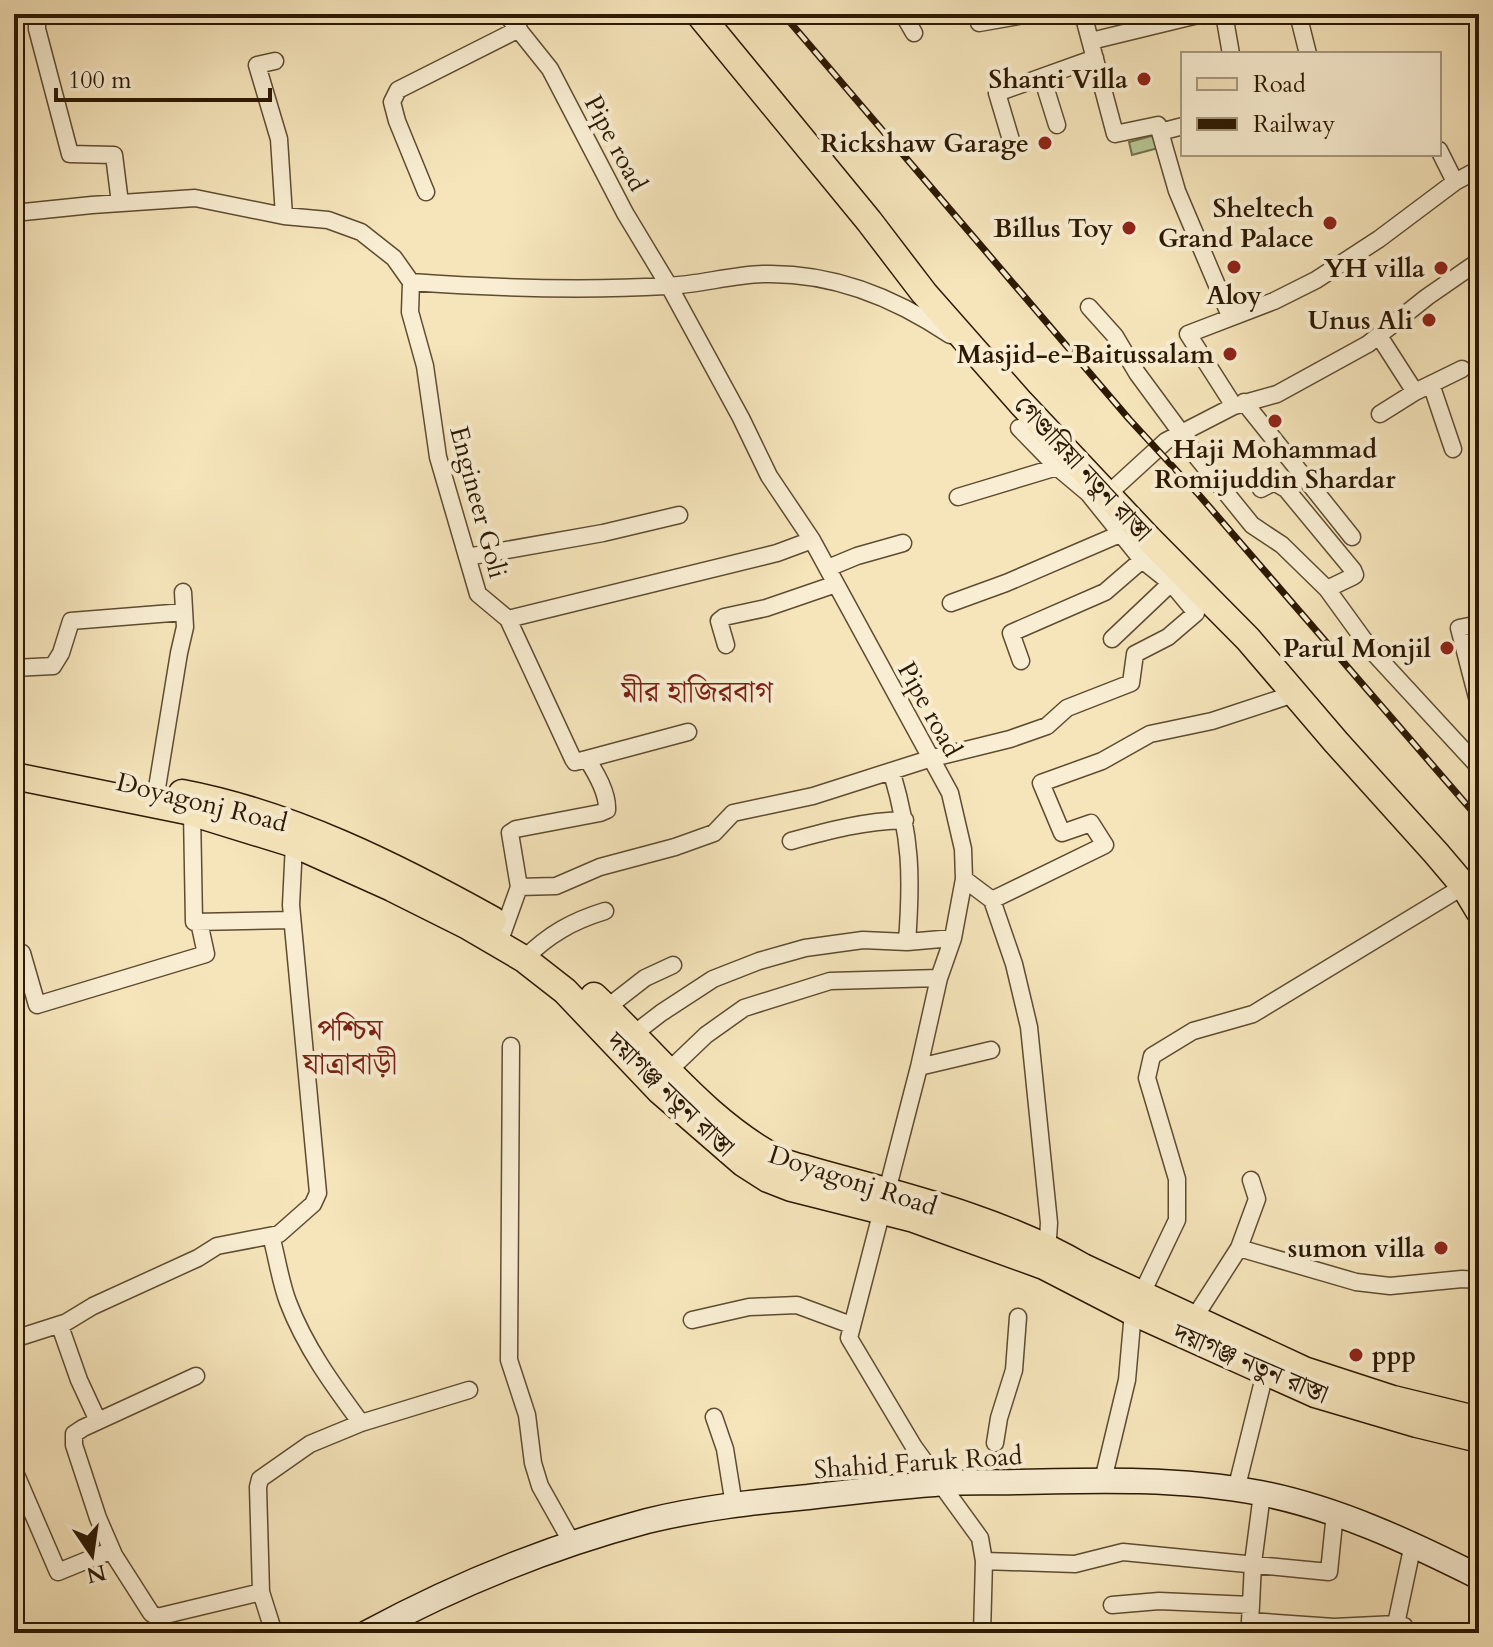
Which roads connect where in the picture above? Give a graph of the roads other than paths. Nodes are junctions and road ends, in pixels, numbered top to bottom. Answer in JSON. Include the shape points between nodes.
{"nodes":[{"id":1,"x":37,"y":14,"type":"edge"},
{"id":2,"x":506,"y":14,"type":"edge"},
{"id":3,"x":699,"y":14,"type":"edge"},
{"id":4,"x":903,"y":14,"type":"edge"},
{"id":5,"x":1030,"y":14,"type":"edge"},
{"id":6,"x":1083,"y":14,"type":"edge"},
{"id":7,"x":1202,"y":14,"type":"edge"},
{"id":8,"x":1224,"y":14,"type":"edge"},
{"id":9,"x":1298,"y":14,"type":"edge"},
{"id":10,"x":1142,"y":21,"type":"edge"},
{"id":11,"x":979,"y":23,"type":"dead end"},
{"id":12,"x":519,"y":29,"type":"junction"},
{"id":13,"x":914,"y":33,"type":"dead end"},
{"id":14,"x":1091,"y":41,"type":"junction"},
{"id":15,"x":1231,"y":52,"type":"edge"},
{"id":16,"x":1308,"y":52,"type":"edge"},
{"id":17,"x":1095,"y":58,"type":"junction"},
{"id":18,"x":275,"y":61,"type":"dead end"},
{"id":19,"x":1042,"y":77,"type":"junction"},
{"id":20,"x":1057,"y":125,"type":"dead end"},
{"id":21,"x":1181,"y":127,"type":"edge"},
{"id":22,"x":1160,"y":132,"type":"junction"},
{"id":23,"x":1011,"y":140,"type":"dead end"},
{"id":24,"x":1441,"y":154,"type":"edge"},
{"id":25,"x":1479,"y":169,"type":"edge"},
{"id":26,"x":1455,"y":182,"type":"junction"},
{"id":27,"x":426,"y":192,"type":"dead end"},
{"id":28,"x":120,"y":203,"type":"junction"},
{"id":29,"x":14,"y":213,"type":"edge"},
{"id":30,"x":284,"y":216,"type":"junction"},
{"id":31,"x":1479,"y":261,"type":"edge"},
{"id":32,"x":411,"y":282,"type":"junction"},
{"id":33,"x":669,"y":286,"type":"junction"},
{"id":34,"x":1089,"y":307,"type":"dead end"},
{"id":35,"x":1230,"y":316,"type":"junction"},
{"id":36,"x":1379,"y":336,"type":"junction"},
{"id":37,"x":978,"y":354,"type":"junction"},
{"id":38,"x":1462,"y":369,"type":"dead end"},
{"id":39,"x":1431,"y":384,"type":"junction"},
{"id":40,"x":1415,"y":392,"type":"junction"},
{"id":41,"x":1239,"y":404,"type":"junction"},
{"id":42,"x":1380,"y":414,"type":"dead end"},
{"id":43,"x":1019,"y":428,"type":"dead end"},
{"id":44,"x":1184,"y":434,"type":"junction"},
{"id":45,"x":1453,"y":449,"type":"dead end"},
{"id":46,"x":1057,"y":467,"type":"junction"},
{"id":47,"x":1261,"y":489,"type":"dead end"},
{"id":48,"x":1108,"y":494,"type":"junction"},
{"id":49,"x":958,"y":497,"type":"dead end"},
{"id":50,"x":679,"y":515,"type":"dead end"},
{"id":51,"x":1120,"y":534,"type":"junction"},
{"id":52,"x":1352,"y":537,"type":"dead end"},
{"id":53,"x":812,"y":540,"type":"junction"},
{"id":54,"x":903,"y":543,"type":"dead end"},
{"id":55,"x":467,"y":557,"type":"junction"},
{"id":56,"x":1142,"y":560,"type":"junction"},
{"id":57,"x":828,"y":568,"type":"junction"},
{"id":58,"x":1171,"y":583,"type":"junction"},
{"id":59,"x":836,"y":584,"type":"junction"},
{"id":60,"x":1327,"y":589,"type":"junction"},
{"id":61,"x":183,"y":592,"type":"dead end"},
{"id":62,"x":951,"y":603,"type":"dead end"},
{"id":63,"x":184,"y":612,"type":"junction"},
{"id":64,"x":508,"y":619,"type":"junction"},
{"id":65,"x":1479,"y":624,"type":"edge"},
{"id":66,"x":1112,"y":639,"type":"dead end"},
{"id":67,"x":726,"y":645,"type":"dead end"},
{"id":68,"x":1021,"y":661,"type":"dead end"},
{"id":69,"x":14,"y":668,"type":"edge"},
{"id":70,"x":1294,"y":694,"type":"junction"},
{"id":71,"x":1479,"y":705,"type":"edge"},
{"id":72,"x":688,"y":732,"type":"dead end"},
{"id":73,"x":587,"y":759,"type":"junction"},
{"id":74,"x":929,"y":759,"type":"junction"},
{"id":75,"x":14,"y":760,"type":"edge"},
{"id":76,"x":1479,"y":767,"type":"edge"},
{"id":77,"x":892,"y":773,"type":"junction"},
{"id":78,"x":14,"y":776,"type":"edge"},
{"id":79,"x":156,"y":797,"type":"junction"},
{"id":80,"x":192,"y":812,"type":"junction"},
{"id":81,"x":905,"y":820,"type":"junction"},
{"id":82,"x":791,"y":841,"type":"dead end"},
{"id":83,"x":294,"y":844,"type":"junction"},
{"id":84,"x":964,"y":879,"type":"junction"},
{"id":85,"x":1464,"y":886,"type":"junction"},
{"id":86,"x":519,"y":887,"type":"junction"},
{"id":87,"x":992,"y":900,"type":"junction"},
{"id":88,"x":605,"y":911,"type":"dead end"},
{"id":89,"x":1479,"y":911,"type":"edge"},
{"id":90,"x":292,"y":920,"type":"junction"},
{"id":91,"x":199,"y":922,"type":"junction"},
{"id":92,"x":502,"y":935,"type":"junction"},
{"id":93,"x":953,"y":938,"type":"junction"},
{"id":94,"x":907,"y":942,"type":"junction"},
{"id":95,"x":530,"y":953,"type":"junction"},
{"id":96,"x":14,"y":955,"type":"edge"},
{"id":97,"x":673,"y":965,"type":"dead end"},
{"id":98,"x":939,"y":978,"type":"junction"},
{"id":99,"x":599,"y":1013,"type":"junction"},
{"id":100,"x":627,"y":1040,"type":"junction"},
{"id":101,"x":511,"y":1046,"type":"dead end"},
{"id":102,"x":991,"y":1050,"type":"dead end"},
{"id":103,"x":919,"y":1067,"type":"junction"},
{"id":104,"x":661,"y":1078,"type":"junction"},
{"id":105,"x":1251,"y":1180,"type":"dead end"},
{"id":106,"x":884,"y":1201,"type":"junction"},
{"id":107,"x":271,"y":1236,"type":"junction"},
{"id":108,"x":1239,"y":1248,"type":"junction"},
{"id":109,"x":1046,"y":1256,"type":"junction"},
{"id":110,"x":1479,"y":1280,"type":"edge"},
{"id":111,"x":1137,"y":1303,"type":"junction"},
{"id":112,"x":1018,"y":1317,"type":"dead end"},
{"id":113,"x":692,"y":1320,"type":"dead end"},
{"id":114,"x":64,"y":1323,"type":"junction"},
{"id":115,"x":851,"y":1325,"type":"junction"},
{"id":116,"x":1199,"y":1331,"type":"junction"},
{"id":117,"x":14,"y":1339,"type":"edge"},
{"id":118,"x":1265,"y":1373,"type":"junction"},
{"id":119,"x":196,"y":1376,"type":"dead end"},
{"id":120,"x":469,"y":1390,"type":"dead end"},
{"id":121,"x":714,"y":1417,"type":"dead end"},
{"id":122,"x":1479,"y":1420,"type":"edge"},
{"id":123,"x":98,"y":1421,"type":"junction"},
{"id":124,"x":361,"y":1423,"type":"junction"},
{"id":125,"x":1479,"y":1439,"type":"edge"},
{"id":126,"x":995,"y":1443,"type":"dead end"},
{"id":127,"x":14,"y":1470,"type":"edge"},
{"id":128,"x":1103,"y":1480,"type":"junction"},
{"id":129,"x":937,"y":1483,"type":"junction"},
{"id":130,"x":1236,"y":1490,"type":"junction"},
{"id":131,"x":1262,"y":1494,"type":"junction"},
{"id":132,"x":734,"y":1505,"type":"junction"},
{"id":133,"x":1335,"y":1513,"type":"junction"},
{"id":134,"x":572,"y":1543,"type":"junction"},
{"id":135,"x":1413,"y":1544,"type":"junction"},
{"id":136,"x":112,"y":1550,"type":"junction"},
{"id":137,"x":984,"y":1561,"type":"junction"},
{"id":138,"x":1253,"y":1563,"type":"junction"},
{"id":139,"x":1479,"y":1577,"type":"edge"},
{"id":140,"x":261,"y":1592,"type":"junction"},
{"id":141,"x":1112,"y":1605,"type":"dead end"},
{"id":142,"x":1251,"y":1620,"type":"edge"},
{"id":143,"x":1401,"y":1628,"type":"edge"},
{"id":144,"x":274,"y":1633,"type":"edge"},
{"id":145,"x":367,"y":1633,"type":"edge"},
{"id":146,"x":982,"y":1633,"type":"edge"}],
"edges":[{"from":1,"to":28,"type":"street","via":[[70,154],[114,155]]},
{"from":2,"to":12,"type":"street","name":"Pipe road"},
{"from":3,"to":37,"type":"main road","name":"গেণ্ডারিয়া নতুন রাস্তা"},
{"from":4,"to":13,"type":"street"},
{"from":5,"to":11,"type":"street"},
{"from":6,"to":14,"type":"street"},
{"from":7,"to":10,"type":"street"},
{"from":8,"to":15,"type":"street"},
{"from":9,"to":16,"type":"street"},
{"from":10,"to":14,"type":"street"},
{"from":12,"to":27,"type":"street","via":[[398,90],[392,102],[397,121]]},
{"from":12,"to":33,"type":"street","name":"Pipe road","via":[[550,69]]},
{"from":14,"to":17,"type":"street"},
{"from":17,"to":19,"type":"street"},
{"from":17,"to":22,"type":"street","via":[[1115,134],[1158,125]]},
{"from":18,"to":30,"type":"street","via":[[257,65],[279,139]]},
{"from":19,"to":20,"type":"street"},
{"from":19,"to":23,"type":"street","via":[[997,93]]},
{"from":21,"to":22,"type":"street"},
{"from":22,"to":35,"type":"street","via":[[1177,191]]},
{"from":24,"to":26,"type":"street"},
{"from":25,"to":26,"type":"street"},
{"from":26,"to":35,"type":"street","via":[[1316,280]]},
{"from":28,"to":29,"type":"street"},
{"from":28,"to":30,"type":"street","via":[[195,198]]},
{"from":30,"to":32,"type":"street","via":[[328,220],[361,232],[394,258]]},
{"from":31,"to":36,"type":"street"},
{"from":32,"to":33,"type":"street","via":[[536,288]]},
{"from":32,"to":55,"type":"street","name":"Engineer Goli","via":[[410,312],[425,366],[438,457]]},
{"from":33,"to":37,"type":"street","via":[[764,274],[828,280],[901,305]]},
{"from":33,"to":53,"type":"street","name":"Pipe road","via":[[769,476]]},
{"from":34,"to":44,"type":"street"},
{"from":35,"to":41,"type":"street","via":[[1188,334]]},
{"from":36,"to":40,"type":"street"},
{"from":36,"to":41,"type":"street","via":[[1277,394]]},
{"from":37,"to":48,"type":"main road","name":"গেণ্ডারিয়া নতুন রাস্তা"},
{"from":38,"to":39,"type":"street"},
{"from":39,"to":40,"type":"street"},
{"from":39,"to":45,"type":"street"},
{"from":40,"to":42,"type":"street"},
{"from":41,"to":44,"type":"street"},
{"from":41,"to":52,"type":"street"},
{"from":43,"to":46,"type":"street"},
{"from":44,"to":48,"type":"street","via":[[1166,441]]},
{"from":44,"to":60,"type":"street","via":[[1252,525],[1282,545]]},
{"from":46,"to":49,"type":"street"},
{"from":46,"to":51,"type":"street","via":[[1088,493]]},
{"from":47,"to":60,"type":"street","via":[[1274,482],[1286,489],[1353,570],[1355,575]]},
{"from":48,"to":70,"type":"main road","name":"গেণ্ডারিয়া নতুন রাস্তা"},
{"from":50,"to":55,"type":"street"},
{"from":51,"to":56,"type":"street"},
{"from":51,"to":62,"type":"street"},
{"from":53,"to":57,"type":"street","name":"Pipe road"},
{"from":53,"to":64,"type":"street"},
{"from":54,"to":57,"type":"street"},
{"from":55,"to":64,"type":"street","name":"Engineer Goli","via":[[478,594]]},
{"from":56,"to":58,"type":"street"},
{"from":56,"to":68,"type":"street","via":[[1105,592],[1011,633]]},
{"from":57,"to":59,"type":"street","name":"Pipe road"},
{"from":58,"to":66,"type":"street"},
{"from":58,"to":74,"type":"street","via":[[1196,613],[1168,637],[1135,654],[1131,683],[1067,708],[1047,726]]},
{"from":59,"to":67,"type":"street","via":[[724,617],[719,621]]},
{"from":59,"to":74,"type":"street","name":"Pipe road"},
{"from":60,"to":76,"type":"street","via":[[1372,651]]},
{"from":61,"to":63,"type":"street"},
{"from":63,"to":69,"type":"street","via":[[71,621],[53,666]]},
{"from":63,"to":79,"type":"street"},
{"from":64,"to":73,"type":"street","name":"Engineer Goli","via":[[573,759]]},
{"from":65,"to":71,"type":"street","via":[[1459,628]]},
{"from":70,"to":85,"type":"main road","name":"গেণ্ডারিয়া নতুন রাস্তা"},
{"from":70,"to":87,"type":"street","via":[[1212,721],[1150,734],[1102,761],[1041,783],[1062,833],[1091,823],[1105,845]]},
{"from":72,"to":73,"type":"street"},
{"from":73,"to":86,"type":"street","name":"Engineer Goli","via":[[607,810],[510,833]]},
{"from":74,"to":77,"type":"street"},
{"from":74,"to":84,"type":"street","name":"Pipe road","via":[[950,793]]},
{"from":75,"to":79,"type":"main road","name":"Doyagonj Road"},
{"from":77,"to":81,"type":"street"},
{"from":77,"to":86,"type":"street","via":[[733,813],[714,833],[600,867],[556,886]]},
{"from":78,"to":79,"type":"main road","name":"দয়াগঞ্জ নতুন রাস্তা"},
{"from":79,"to":80,"type":"main road","name":"দয়াগঞ্জ নতুন রাস্তা"},
{"from":79,"to":92,"type":"main road","name":"Doyagonj Road","via":[[244,808],[303,828],[422,882]]},
{"from":80,"to":83,"type":"main road","name":"দয়াগঞ্জ নতুন রাস্তা"},
{"from":80,"to":91,"type":"street","via":[[194,922]]},
{"from":81,"to":82,"type":"street","via":[[846,825]]},
{"from":81,"to":94,"type":"street","via":[[911,874]]},
{"from":83,"to":90,"type":"street"},
{"from":83,"to":92,"type":"main road","name":"দয়াগঞ্জ নতুন রাস্তা"},
{"from":84,"to":87,"type":"street"},
{"from":84,"to":93,"type":"street","name":"Pipe road"},
{"from":85,"to":89,"type":"main road","name":"গেণ্ডারিয়া নতুন রাস্তা"},
{"from":85,"to":111,"type":"street","via":[[1253,1014],[1193,1031],[1152,1056],[1147,1078],[1177,1179],[1177,1220]]},
{"from":86,"to":92,"type":"street","name":"Engineer Goli"},
{"from":87,"to":109,"type":"street","via":[[1029,1027],[1049,1223]]},
{"from":88,"to":95,"type":"street","via":[[567,925]]},
{"from":90,"to":91,"type":"street"},
{"from":90,"to":107,"type":"street","via":[[318,1193],[300,1217]]},
{"from":91,"to":96,"type":"street","via":[[206,954],[37,1005],[22,953]]},
{"from":92,"to":95,"type":"main road","name":"দয়াগঞ্জ নতুন রাস্তা"},
{"from":93,"to":94,"type":"street"},
{"from":93,"to":98,"type":"street","name":"Pipe road"},
{"from":94,"to":100,"type":"street","via":[[863,940],[759,961],[713,979]]},
{"from":95,"to":99,"type":"main road","name":"দয়াগঞ্জ নতুন রাস্তা","via":[[565,991]]},
{"from":97,"to":99,"type":"street","via":[[645,978]]},
{"from":98,"to":103,"type":"street","name":"Pipe road"},
{"from":98,"to":104,"type":"street","via":[[830,981],[744,1008]]},
{"from":99,"to":100,"type":"main road","name":"দয়াগঞ্জ নতুন রাস্তা"},
{"from":100,"to":104,"type":"main road","name":"দয়াগঞ্জ নতুন রাস্তা"},
{"from":101,"to":134,"type":"street","via":[[509,1360],[527,1415],[540,1486]]},
{"from":102,"to":103,"type":"street"},
{"from":103,"to":106,"type":"street","name":"Pipe road"},
{"from":104,"to":106,"type":"main road","name":"দয়াগঞ্জ নতুন রাস্তা","via":[[743,1163],[768,1179],[791,1188]]},
{"from":105,"to":108,"type":"street","via":[[1257,1199]]},
{"from":106,"to":109,"type":"main road","name":"দয়াগঞ্জ নতুন রাস্তা"},
{"from":106,"to":115,"type":"street","name":"Pipe road"},
{"from":107,"to":114,"type":"street","via":[[217,1246]]},
{"from":107,"to":124,"type":"street","via":[[287,1301],[307,1343]]},
{"from":108,"to":110,"type":"street","via":[[1367,1283]]},
{"from":108,"to":116,"type":"street"},
{"from":109,"to":111,"type":"main road","name":"দয়াগঞ্জ নতুন রাস্তা"},
{"from":111,"to":116,"type":"main road","name":"দয়াগঞ্জ নতুন রাস্তা"},
{"from":111,"to":128,"type":"street","via":[[1127,1380]]},
{"from":112,"to":126,"type":"street","via":[[1014,1370]]},
{"from":113,"to":115,"type":"street","via":[[749,1307],[797,1305]]},
{"from":114,"to":117,"type":"street"},
{"from":114,"to":123,"type":"street","via":[[64,1341]]},
{"from":115,"to":129,"type":"street","via":[[852,1346]]},
{"from":116,"to":118,"type":"main road","name":"দয়াগঞ্জ নতুন রাস্তা"},
{"from":116,"to":122,"type":"main road","via":[[1340,1383]]},
{"from":118,"to":125,"type":"main road","name":"দয়াগঞ্জ নতুন রাস্তা","via":[[1315,1394]]},
{"from":118,"to":130,"type":"street"},
{"from":119,"to":123,"type":"street"},
{"from":120,"to":124,"type":"street"},
{"from":121,"to":132,"type":"street"},
{"from":123,"to":136,"type":"street","via":[[74,1434],[74,1445]]},
{"from":124,"to":140,"type":"street","via":[[310,1444],[260,1479]]},
{"from":127,"to":136,"type":"street","via":[[58,1572]]},
{"from":128,"to":129,"type":"main road","name":"Shahid Faruk Road"},
{"from":128,"to":130,"type":"main road","name":"Shahid Faruk Road"},
{"from":129,"to":132,"type":"main road","name":"Shahid Faruk Road"},
{"from":129,"to":137,"type":"street","via":[[980,1538]]},
{"from":130,"to":131,"type":"main road","name":"Shahid Faruk Road"},
{"from":131,"to":133,"type":"main road","name":"Shahid Faruk Road"},
{"from":131,"to":138,"type":"street"},
{"from":132,"to":134,"type":"main road","name":"Shahid Faruk Road"},
{"from":133,"to":135,"type":"main road","name":"Shahid Faruk Road"},
{"from":133,"to":138,"type":"street","via":[[1329,1572]]},
{"from":134,"to":145,"type":"main road","name":"Shahid Faruk Road","via":[[433,1597]]},
{"from":135,"to":139,"type":"main road","name":"Shahid Faruk Road"},
{"from":135,"to":143,"type":"street"},
{"from":136,"to":140,"type":"street","via":[[157,1617]]},
{"from":137,"to":138,"type":"street","via":[[1075,1564],[1123,1552]]},
{"from":137,"to":146,"type":"street"},
{"from":138,"to":142,"type":"street"},
{"from":140,"to":144,"type":"street"},
{"from":141,"to":142,"type":"street","via":[[1159,1601]]},
{"from":142,"to":143,"type":"street"}]}
